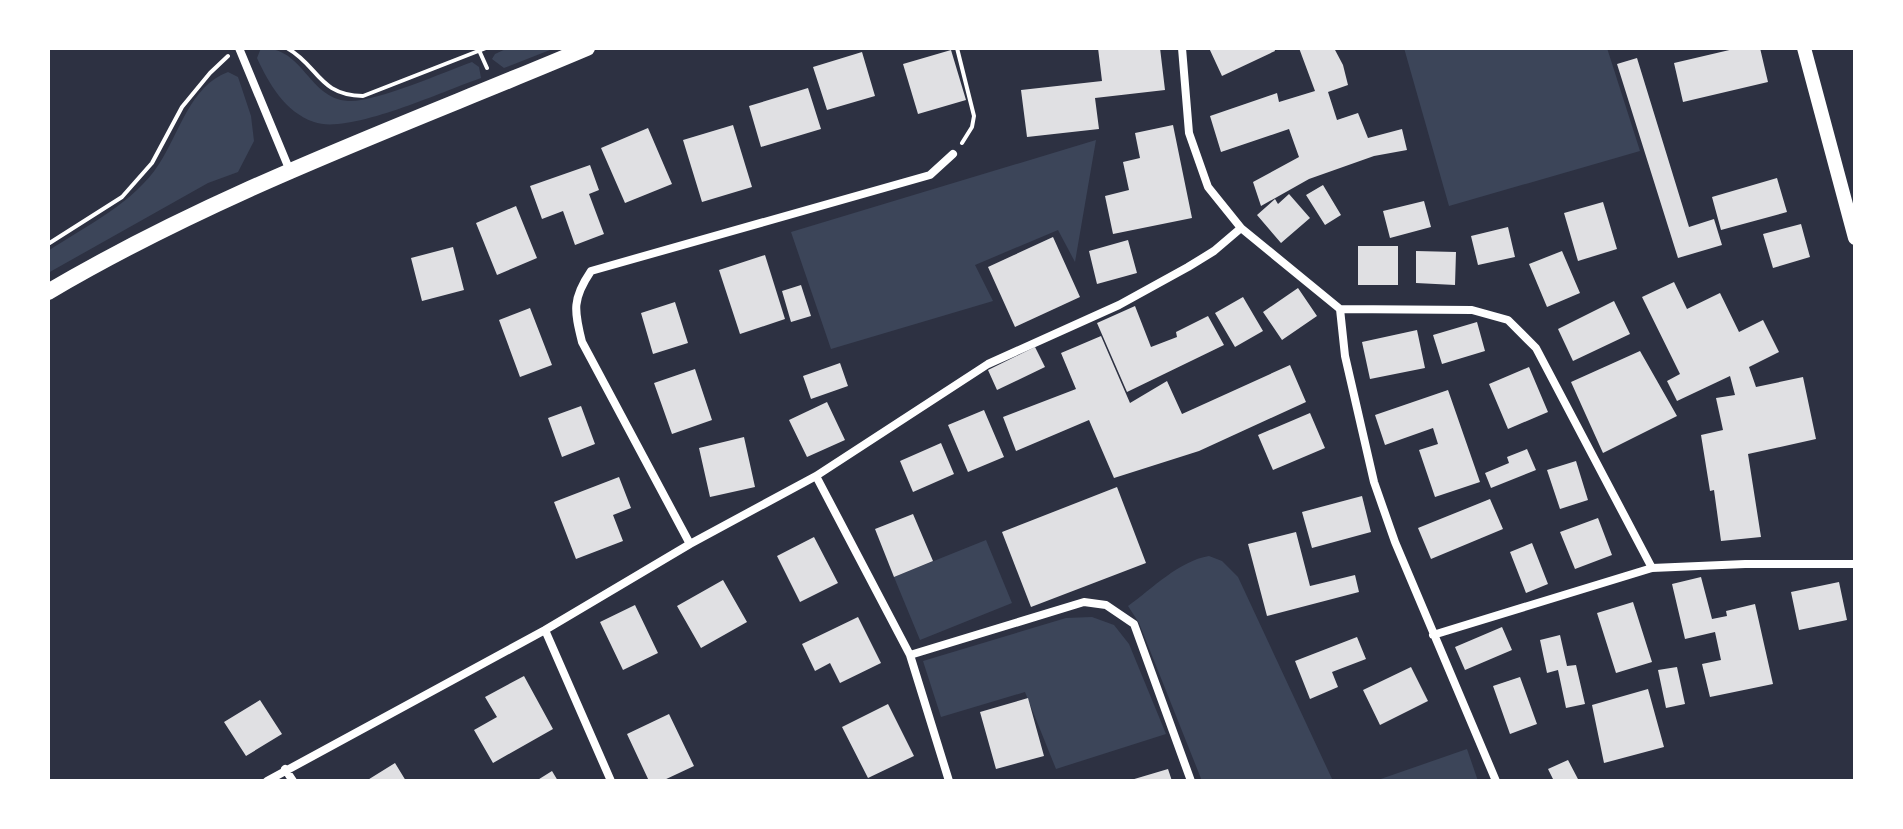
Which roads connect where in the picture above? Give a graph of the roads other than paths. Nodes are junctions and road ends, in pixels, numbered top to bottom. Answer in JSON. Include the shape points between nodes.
{"nodes":[{"id":1,"x":237,"y":48,"type":"edge"},
{"id":2,"x":587,"y":48,"type":"edge"},
{"id":3,"x":1182,"y":48,"type":"edge"},
{"id":4,"x":1804,"y":48,"type":"edge"},
{"id":5,"x":953,"y":154,"type":"road end"},
{"id":6,"x":290,"y":171,"type":"junction"},
{"id":7,"x":1241,"y":228,"type":"junction"},
{"id":8,"x":1855,"y":238,"type":"edge"},
{"id":9,"x":48,"y":292,"type":"edge"},
{"id":10,"x":1340,"y":309,"type":"junction"},
{"id":11,"x":816,"y":476,"type":"junction"},
{"id":12,"x":690,"y":544,"type":"junction"},
{"id":13,"x":1855,"y":564,"type":"edge"},
{"id":14,"x":1652,"y":568,"type":"junction"},
{"id":15,"x":545,"y":630,"type":"junction"},
{"id":16,"x":1433,"y":635,"type":"junction"},
{"id":17,"x":910,"y":655,"type":"junction"},
{"id":18,"x":285,"y":769,"type":"junction"},
{"id":19,"x":267,"y":781,"type":"edge"},
{"id":20,"x":293,"y":781,"type":"edge"},
{"id":21,"x":611,"y":781,"type":"edge"},
{"id":22,"x":949,"y":781,"type":"edge"},
{"id":23,"x":1191,"y":781,"type":"edge"},
{"id":24,"x":1496,"y":781,"type":"edge"}],
"edges":[{"from":1,"to":6,"type":"street"},
{"from":2,"to":6,"type":"main road"},
{"from":3,"to":7,"type":"street","via":[[1189,133],[1208,187]]},
{"from":4,"to":8,"type":"street"},
{"from":5,"to":12,"type":"street","via":[[930,175],[591,271],[578,291],[575,314],[582,342]]},
{"from":6,"to":9,"type":"main road","via":[[201,210]]},
{"from":7,"to":10,"type":"street"},
{"from":7,"to":11,"type":"street","via":[[1214,251],[1119,305],[988,364]]},
{"from":10,"to":14,"type":"street","via":[[1472,310],[1508,320],[1536,348]]},
{"from":10,"to":16,"type":"street","via":[[1345,356],[1374,482]]},
{"from":11,"to":12,"type":"street"},
{"from":11,"to":17,"type":"street"},
{"from":12,"to":15,"type":"street"},
{"from":13,"to":14,"type":"street"},
{"from":14,"to":16,"type":"street"},
{"from":15,"to":18,"type":"street"},
{"from":15,"to":21,"type":"street"},
{"from":16,"to":24,"type":"street"},
{"from":17,"to":22,"type":"street"},
{"from":17,"to":23,"type":"street","via":[[1084,602],[1106,605],[1134,624]]},
{"from":18,"to":19,"type":"street"},
{"from":18,"to":20,"type":"street"}]}
